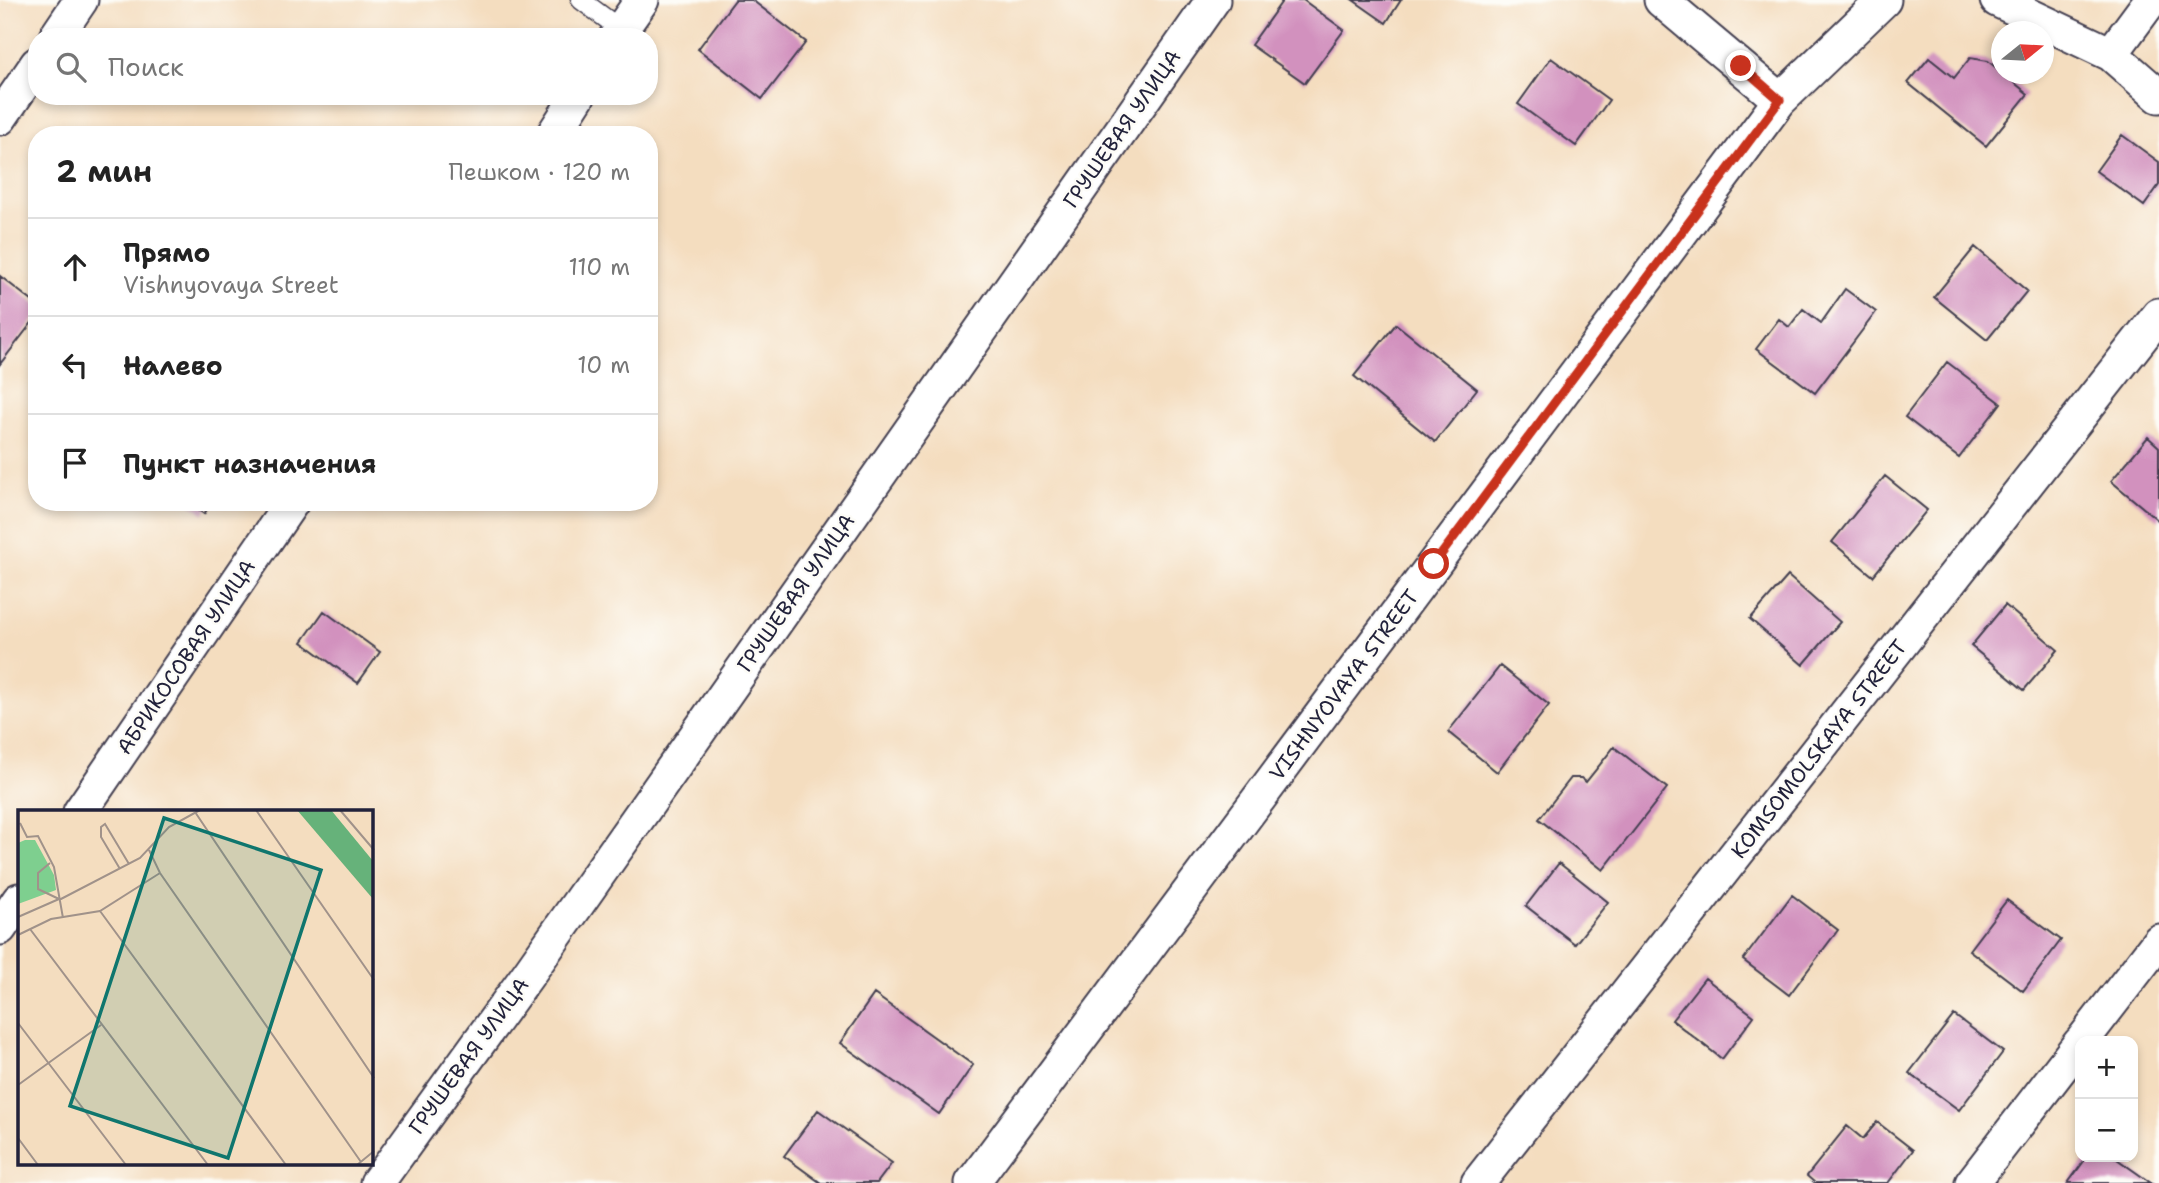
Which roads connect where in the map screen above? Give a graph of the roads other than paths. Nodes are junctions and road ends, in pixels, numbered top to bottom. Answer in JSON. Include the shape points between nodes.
{"nodes":[{"id":1,"x":81,"y":0,"type":"edge"},
{"id":2,"x":581,"y":0,"type":"edge"},
{"id":3,"x":642,"y":0,"type":"edge"},
{"id":4,"x":1213,"y":0,"type":"edge"},
{"id":5,"x":1661,"y":0,"type":"edge"},
{"id":6,"x":1884,"y":0,"type":"edge"},
{"id":7,"x":1997,"y":0,"type":"edge"},
{"id":8,"x":2151,"y":0,"type":"edge"},
{"id":9,"x":62,"y":28,"type":"edge"},
{"id":10,"x":612,"y":28,"type":"edge"},
{"id":11,"x":622,"y":28,"type":"edge"},
{"id":12,"x":2111,"y":54,"type":"junction"},
{"id":13,"x":28,"y":77,"type":"edge"},
{"id":14,"x":2159,"y":96,"type":"edge"},
{"id":15,"x":1780,"y":100,"type":"junction"},
{"id":16,"x":572,"y":105,"type":"edge"},
{"id":17,"x":0,"y":118,"type":"edge"},
{"id":18,"x":559,"y":126,"type":"edge"},
{"id":19,"x":2159,"y":316,"type":"edge"},
{"id":20,"x":286,"y":511,"type":"edge"},
{"id":21,"x":81,"y":810,"type":"edge"},
{"id":22,"x":18,"y":901,"type":"edge"},
{"id":23,"x":0,"y":928,"type":"edge"},
{"id":24,"x":2159,"y":941,"type":"edge"},
{"id":25,"x":2086,"y":1036,"type":"edge"},
{"id":26,"x":2075,"y":1050,"type":"edge"},
{"id":27,"x":377,"y":1183,"type":"edge"},
{"id":28,"x":972,"y":1183,"type":"edge"},
{"id":29,"x":1478,"y":1183,"type":"edge"},
{"id":30,"x":1972,"y":1183,"type":"edge"}],
"edges":[{"from":1,"to":9,"type":"street"},
{"from":2,"to":10,"type":"lane"},
{"from":3,"to":11,"type":"street"},
{"from":4,"to":27,"type":"street","name":"ГРУШЕВАЯ УЛИЦА"},
{"from":5,"to":15,"type":"street"},
{"from":6,"to":15,"type":"street","name":"VISHNYOVAYA STREET"},
{"from":7,"to":12,"type":"street"},
{"from":8,"to":12,"type":"street"},
{"from":12,"to":14,"type":"street"},
{"from":13,"to":17,"type":"street"},
{"from":15,"to":28,"type":"street","name":"VISHNYOVAYA STREET"},
{"from":16,"to":18,"type":"street"},
{"from":19,"to":29,"type":"street","name":"KOMSOMOLSKAYA STREET"},
{"from":20,"to":21,"type":"street","name":"АБРИКОСОВАЯ УЛИЦА"},
{"from":22,"to":23,"type":"street"},
{"from":24,"to":25,"type":"street"},
{"from":26,"to":30,"type":"street"}]}
